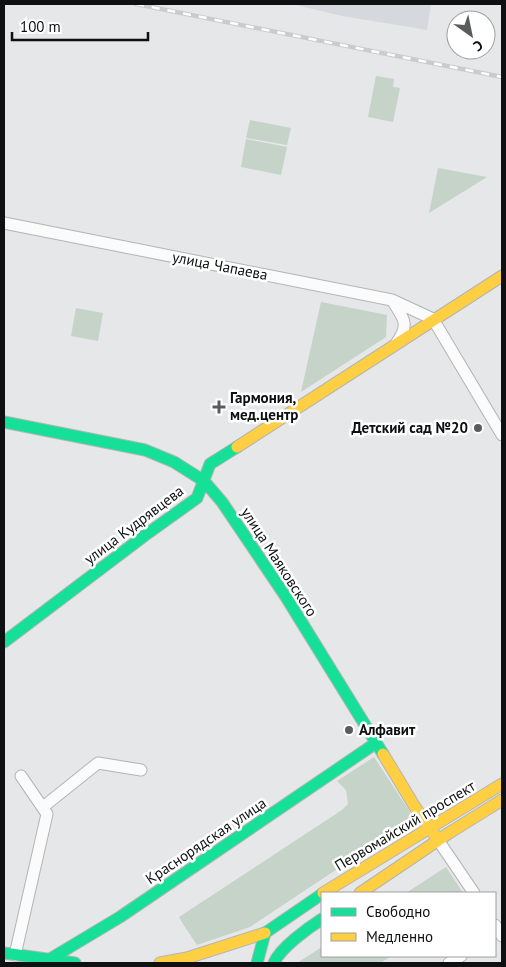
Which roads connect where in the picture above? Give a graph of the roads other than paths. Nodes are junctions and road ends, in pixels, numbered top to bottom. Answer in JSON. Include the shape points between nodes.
{"nodes":[{"id":1,"x":4,"y":223,"type":"edge"},
{"id":2,"x":502,"y":276,"type":"edge"},
{"id":3,"x":392,"y":300,"type":"junction"},
{"id":4,"x":411,"y":309,"type":"junction"},
{"id":5,"x":433,"y":320,"type":"junction"},
{"id":6,"x":413,"y":332,"type":"junction"},
{"id":7,"x":397,"y":343,"type":"junction"},
{"id":8,"x":4,"y":422,"type":"edge"},
{"id":9,"x":502,"y":434,"type":"edge"},
{"id":10,"x":204,"y":481,"type":"junction"},
{"id":11,"x":4,"y":642,"type":"edge"},
{"id":12,"x":376,"y":743,"type":"junction"},
{"id":13,"x":141,"y":770,"type":"dead end"},
{"id":14,"x":21,"y":776,"type":"dead end"},
{"id":15,"x":502,"y":784,"type":"edge"},
{"id":16,"x":502,"y":800,"type":"edge"},
{"id":17,"x":42,"y":807,"type":"junction"},
{"id":18,"x":430,"y":828,"type":"junction"},
{"id":19,"x":438,"y":840,"type":"junction"},
{"id":20,"x":326,"y":892,"type":"edge"},
{"id":21,"x":361,"y":892,"type":"edge"},
{"id":22,"x":473,"y":892,"type":"edge"},
{"id":23,"x":321,"y":895,"type":"edge"},
{"id":24,"x":321,"y":919,"type":"edge"},
{"id":25,"x":265,"y":933,"type":"junction"},
{"id":26,"x":9,"y":954,"type":"edge"},
{"id":27,"x":50,"y":959,"type":"junction"},
{"id":28,"x":276,"y":959,"type":"edge"},
{"id":29,"x":75,"y":963,"type":"edge"},
{"id":30,"x":160,"y":963,"type":"edge"},
{"id":31,"x":257,"y":963,"type":"edge"}],
"edges":[{"from":1,"to":3,"type":"street","name":"улица Чапаева"},
{"from":2,"to":5,"type":"street","name":"улица Кудрявцева"},
{"from":3,"to":4,"type":"street","name":"улица Чапаева"},
{"from":3,"to":7,"type":"street","via":[[404,318],[405,327]]},
{"from":4,"to":5,"type":"street","name":"улица Чапаева"},
{"from":4,"to":6,"type":"street","via":[[418,323]]},
{"from":5,"to":6,"type":"street","name":"улица Кудрявцева"},
{"from":5,"to":9,"type":"street"},
{"from":6,"to":7,"type":"street","name":"улица Кудрявцева"},
{"from":7,"to":10,"type":"street","name":"улица Кудрявцева","via":[[210,464]]},
{"from":8,"to":10,"type":"street","name":"улица Маяковского","via":[[145,450],[174,462]]},
{"from":10,"to":11,"type":"street","name":"улица Кудрявцева","via":[[197,498]]},
{"from":10,"to":12,"type":"street","name":"улица Маяковского","via":[[222,502],[286,597]]},
{"from":12,"to":18,"type":"street","name":"улица Маяковского"},
{"from":12,"to":27,"type":"street","name":"Краснорядская улица","via":[[120,917]]},
{"from":13,"to":17,"type":"street","via":[[98,763]]},
{"from":14,"to":17,"type":"street"},
{"from":15,"to":18,"type":"street","name":"Первомайский проспект"},
{"from":16,"to":19,"type":"street","name":"Первомайский проспект"},
{"from":17,"to":26,"type":"street","via":[[47,814]]},
{"from":18,"to":19,"type":"street","name":"улица Маяковского"},
{"from":18,"to":20,"type":"street","name":"Первомайский проспект"},
{"from":19,"to":21,"type":"street","name":"Первомайский проспект"},
{"from":19,"to":22,"type":"street"},
{"from":23,"to":25,"type":"street","name":"Первомайский проспект"},
{"from":24,"to":28,"type":"street"},
{"from":25,"to":30,"type":"street","name":"Первомайский проспект","via":[[187,958]]},
{"from":25,"to":31,"type":"street"},
{"from":26,"to":27,"type":"street"},
{"from":27,"to":29,"type":"street"}]}
